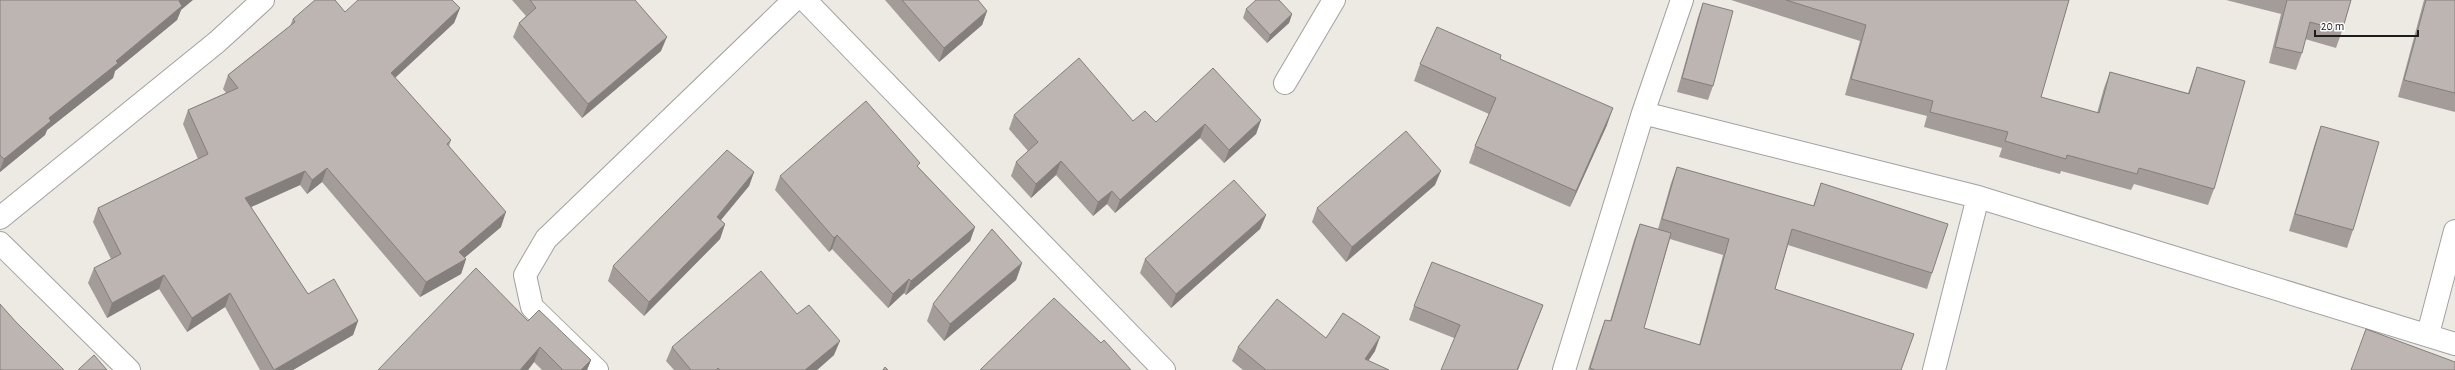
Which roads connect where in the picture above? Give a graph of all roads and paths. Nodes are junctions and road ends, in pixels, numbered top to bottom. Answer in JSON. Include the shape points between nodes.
{"nodes":[{"id":1,"x":263,"y":0,"type":"edge"},
{"id":2,"x":794,"y":0,"type":"edge"},
{"id":3,"x":804,"y":0,"type":"edge"},
{"id":4,"x":1334,"y":0,"type":"edge"},
{"id":5,"x":1682,"y":0,"type":"edge"},
{"id":6,"x":1285,"y":84,"type":"dead end"},
{"id":7,"x":1643,"y":113,"type":"junction"},
{"id":8,"x":1978,"y":197,"type":"junction"},
{"id":9,"x":0,"y":218,"type":"edge"},
{"id":10,"x":2455,"y":231,"type":"edge"},
{"id":11,"x":0,"y":243,"type":"edge"},
{"id":12,"x":2428,"y":334,"type":"junction"},
{"id":13,"x":2455,"y":344,"type":"edge"},
{"id":14,"x":129,"y":370,"type":"edge"},
{"id":15,"x":596,"y":370,"type":"edge"},
{"id":16,"x":1164,"y":370,"type":"edge"},
{"id":17,"x":1564,"y":370,"type":"edge"},
{"id":18,"x":1934,"y":370,"type":"edge"}],
"edges":[{"from":1,"to":9,"type":"street","via":[[217,42]]},
{"from":2,"to":15,"type":"street","via":[[546,239],[525,275],[532,307]]},
{"from":3,"to":16,"type":"street"},
{"from":4,"to":6,"type":"street"},
{"from":5,"to":7,"type":"street"},
{"from":7,"to":8,"type":"street"},
{"from":7,"to":17,"type":"street"},
{"from":8,"to":12,"type":"street"},
{"from":8,"to":18,"type":"street"},
{"from":10,"to":12,"type":"street"},
{"from":11,"to":14,"type":"street"},
{"from":12,"to":13,"type":"street"}]}
